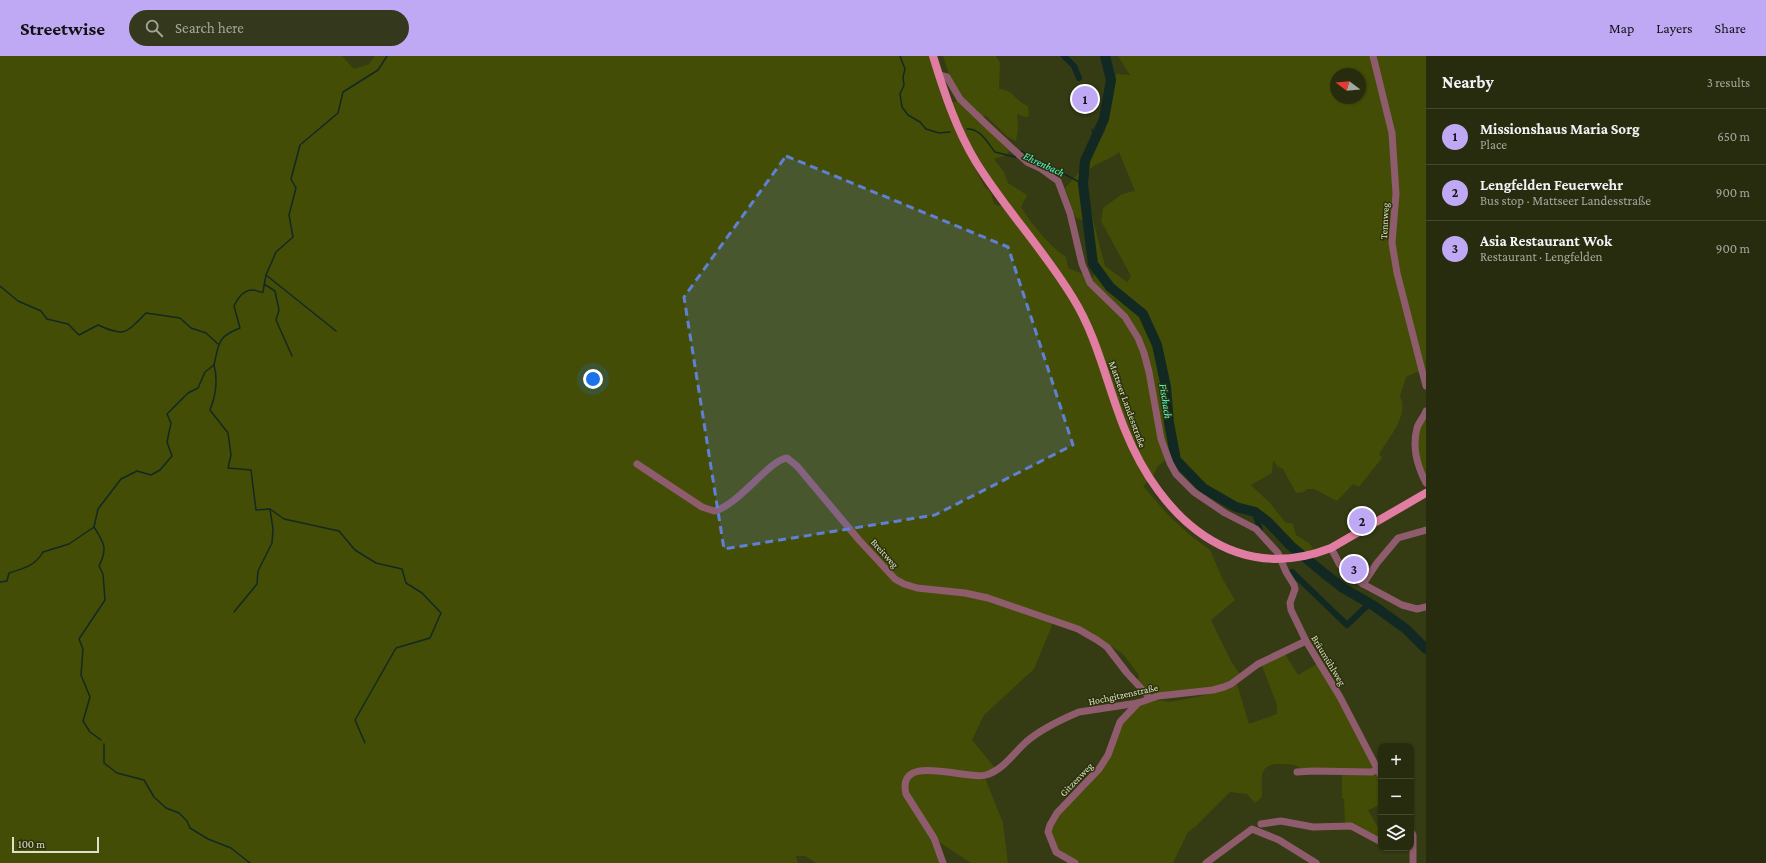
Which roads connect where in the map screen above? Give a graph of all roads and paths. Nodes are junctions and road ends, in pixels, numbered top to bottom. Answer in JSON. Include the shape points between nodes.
{"nodes":[{"id":1,"x":933,"y":56,"type":"edge"},
{"id":2,"x":1373,"y":56,"type":"edge"},
{"id":3,"x":939,"y":75,"type":"junction"},
{"id":4,"x":1426,"y":386,"type":"edge"},
{"id":5,"x":1426,"y":411,"type":"edge"},
{"id":6,"x":637,"y":464,"type":"dead end"},
{"id":7,"x":1426,"y":483,"type":"edge"},
{"id":8,"x":1426,"y":494,"type":"edge"},
{"id":9,"x":1426,"y":530,"type":"edge"},
{"id":10,"x":1331,"y":548,"type":"junction"},
{"id":11,"x":1281,"y":559,"type":"junction"},
{"id":12,"x":1363,"y":584,"type":"junction"},
{"id":13,"x":1426,"y":607,"type":"edge"},
{"id":14,"x":1306,"y":641,"type":"junction"},
{"id":15,"x":1150,"y":698,"type":"junction"},
{"id":16,"x":1138,"y":703,"type":"junction"},
{"id":17,"x":1377,"y":769,"type":"joint"},
{"id":18,"x":1297,"y":772,"type":"dead end"},
{"id":19,"x":1262,"y":824,"type":"dead end"},
{"id":20,"x":1378,"y":840,"type":"edge"},
{"id":21,"x":1412,"y":851,"type":"edge"},
{"id":22,"x":943,"y":863,"type":"edge"},
{"id":23,"x":1075,"y":863,"type":"edge"},
{"id":24,"x":1206,"y":863,"type":"edge"},
{"id":25,"x":1316,"y":863,"type":"edge"},
{"id":26,"x":1413,"y":863,"type":"edge"}],
"edges":[{"from":1,"to":3,"type":"main road","name":"Mattseer Landesstraße"},
{"from":2,"to":4,"type":"street","name":"Tennweg","via":[[1392,133],[1396,194],[1392,242],[1397,273]]},
{"from":3,"to":11,"type":"main road","name":"Mattseer Landesstraße","via":[[958,127],[976,161],[1069,292],[1086,322],[1125,431],[1151,481],[1184,520],[1209,540],[1228,550],[1246,555]]},
{"from":3,"to":11,"type":"street","name":"Bräumühlweg","via":[[947,77],[960,99],[1021,157],[1058,181],[1090,283],[1125,317],[1138,338],[1149,372],[1161,439],[1170,463],[1185,484],[1203,500],[1256,529]]},
{"from":5,"to":7,"type":"street","via":[[1417,428],[1416,448],[1417,464]]},
{"from":6,"to":15,"type":"street","name":"Breitweg","via":[[702,507],[714,511],[727,506],[776,464],[787,458],[797,466],[896,579],[917,588],[965,592],[988,598],[1078,629],[1108,647]]},
{"from":8,"to":10,"type":"main road","name":"Mattseer Landesstraße"},
{"from":9,"to":12,"type":"street","via":[[1398,538]]},
{"from":10,"to":11,"type":"main road","name":"Mattseer Landesstraße","via":[[1316,554]]},
{"from":10,"to":12,"type":"street","via":[[1340,565]]},
{"from":11,"to":14,"type":"street","name":"Bräumühlweg","via":[[1295,589],[1290,603],[1291,610]]},
{"from":12,"to":13,"type":"street","via":[[1402,605],[1416,609]]},
{"from":14,"to":15,"type":"street","name":"Hochgitzenstraße","via":[[1270,657],[1224,687]]},
{"from":14,"to":17,"type":"street","name":"Bräumühlweg","via":[[1340,697]]},
{"from":15,"to":16,"type":"street","name":"Hochgitzenstraße"},
{"from":16,"to":22,"type":"street","name":"Hochgitzenstraße","via":[[1079,712],[1065,718],[1026,742],[1003,766],[986,776],[919,770],[912,773],[904,787],[906,794],[934,838]]},
{"from":16,"to":23,"type":"street","name":"Gitzenweg","via":[[1117,727],[1108,755],[1100,769],[1057,813],[1050,825],[1048,832],[1056,852]]},
{"from":17,"to":18,"type":"street","via":[[1372,772]]},
{"from":19,"to":20,"type":"street","via":[[1281,821],[1313,827],[1351,826]]},
{"from":21,"to":26,"type":"street"},
{"from":24,"to":25,"type":"street","via":[[1252,829],[1279,840]]}]}
